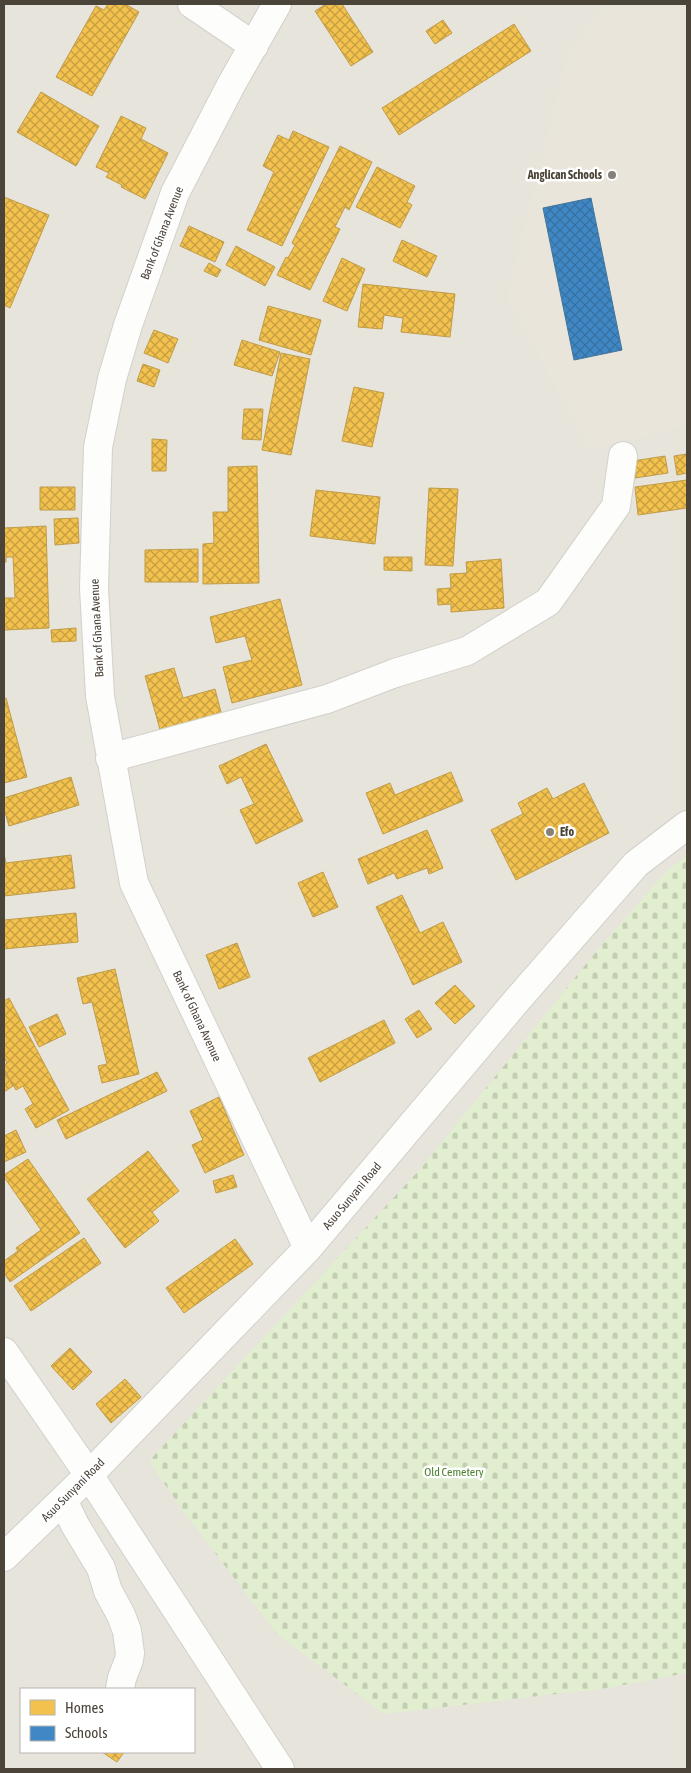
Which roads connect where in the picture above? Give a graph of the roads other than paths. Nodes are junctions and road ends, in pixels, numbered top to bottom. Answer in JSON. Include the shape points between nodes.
{"nodes":[{"id":1,"x":192,"y":4,"type":"edge"},
{"id":2,"x":278,"y":4,"type":"edge"},
{"id":3,"x":254,"y":46,"type":"junction"},
{"id":4,"x":623,"y":456,"type":"dead end"},
{"id":5,"x":110,"y":758,"type":"junction"},
{"id":6,"x":687,"y":825,"type":"edge"},
{"id":7,"x":308,"y":1248,"type":"junction"},
{"id":8,"x":4,"y":1352,"type":"edge"},
{"id":9,"x":89,"y":1475,"type":"junction"},
{"id":10,"x":62,"y":1500,"type":"junction"},
{"id":11,"x":4,"y":1558,"type":"edge"},
{"id":12,"x":120,"y":1688,"type":"edge"},
{"id":13,"x":280,"y":1769,"type":"edge"}],
"edges":[{"from":1,"to":3,"type":"street"},
{"from":2,"to":3,"type":"street","name":"Bank of Ghana Avenue"},
{"from":3,"to":5,"type":"street","name":"Bank of Ghana Avenue","via":[[175,193],[128,325],[112,379],[98,448],[94,588],[100,696]]},
{"from":4,"to":5,"type":"street","via":[[616,506],[548,602],[467,651],[395,673],[327,699]]},
{"from":5,"to":7,"type":"street","name":"Bank of Ghana Avenue","via":[[134,883]]},
{"from":6,"to":7,"type":"street","name":"Asuo Sunyani Road","via":[[636,864]]},
{"from":7,"to":9,"type":"street","name":"Asuo Sunyani Road"},
{"from":8,"to":9,"type":"street"},
{"from":9,"to":10,"type":"street","name":"Asuo Sunyani Road"},
{"from":9,"to":13,"type":"street"},
{"from":10,"to":11,"type":"street","name":"Asuo Sunyani Road"},
{"from":10,"to":12,"type":"street","via":[[101,1568],[127,1631],[130,1653]]}]}
